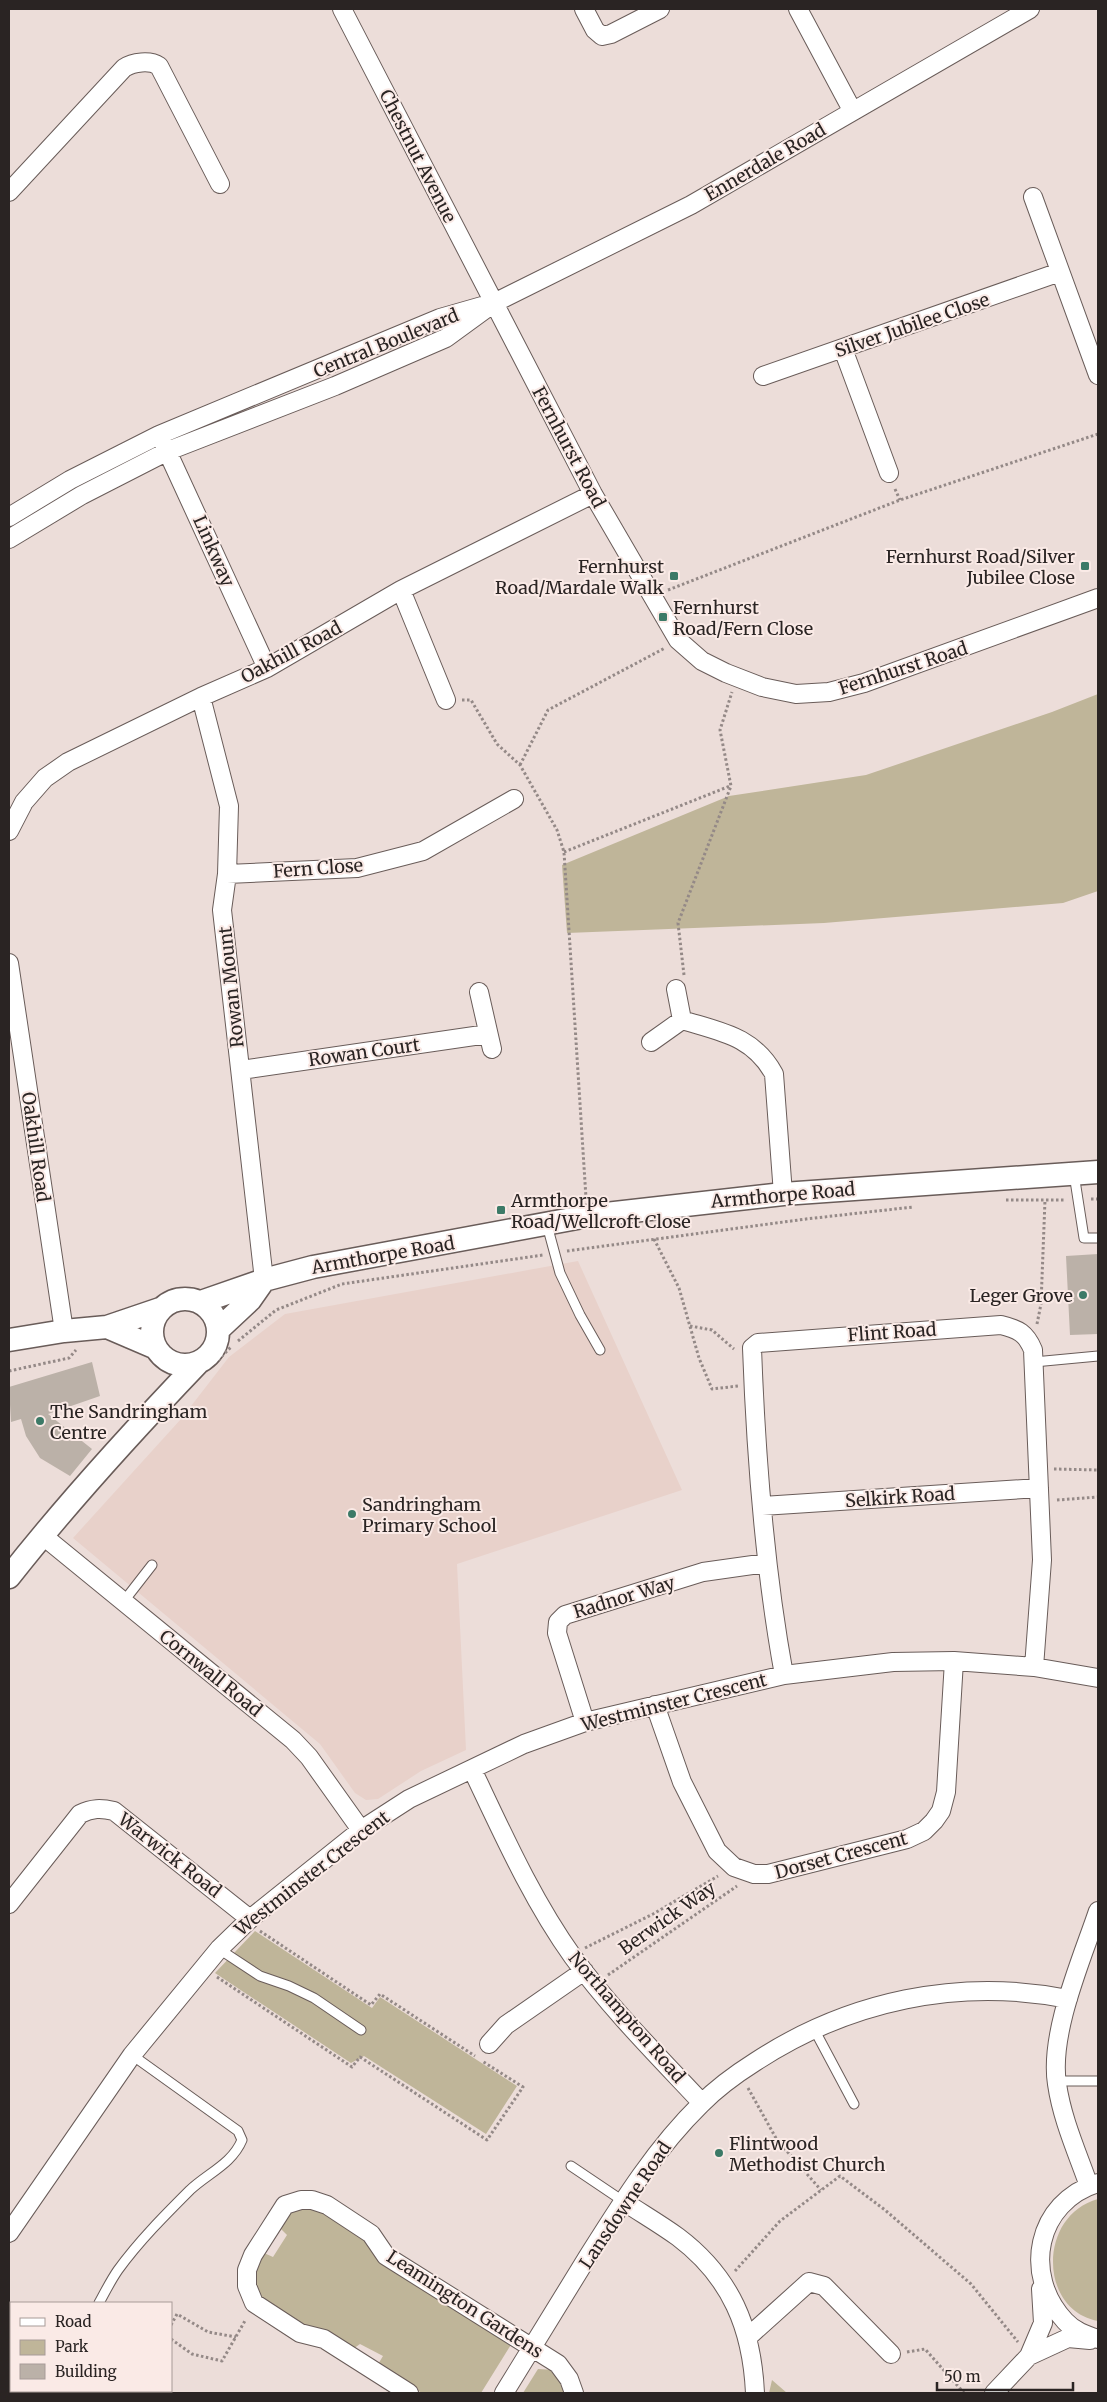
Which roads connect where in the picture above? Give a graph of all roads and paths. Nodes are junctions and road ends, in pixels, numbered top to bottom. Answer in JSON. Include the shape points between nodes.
{"nodes":[{"id":1,"x":342,"y":9,"type":"edge"},
{"id":2,"x":584,"y":9,"type":"edge"},
{"id":3,"x":660,"y":9,"type":"edge"},
{"id":4,"x":798,"y":9,"type":"edge"},
{"id":5,"x":1030,"y":9,"type":"edge"},
{"id":6,"x":852,"y":110,"type":"junction"},
{"id":7,"x":220,"y":184,"type":"dead end"},
{"id":8,"x":9,"y":192,"type":"edge"},
{"id":9,"x":1032,"y":197,"type":"dead end"},
{"id":10,"x":1060,"y":272,"type":"junction"},
{"id":11,"x":494,"y":303,"type":"junction"},
{"id":12,"x":843,"y":349,"type":"junction"},
{"id":13,"x":327,"y":367,"type":"junction"},
{"id":14,"x":1098,"y":375,"type":"edge"},
{"id":15,"x":763,"y":376,"type":"dead end"},
{"id":16,"x":335,"y":386,"type":"junction"},
{"id":17,"x":1098,"y":434,"type":"edge"},
{"id":18,"x":159,"y":435,"type":"junction"},
{"id":19,"x":168,"y":451,"type":"junction"},
{"id":20,"x":889,"y":473,"type":"dead end"},
{"id":21,"x":593,"y":494,"type":"junction"},
{"id":22,"x":9,"y":517,"type":"edge"},
{"id":23,"x":9,"y":539,"type":"edge"},
{"id":24,"x":402,"y":590,"type":"junction"},
{"id":25,"x":653,"y":596,"type":"junction"},
{"id":26,"x":1098,"y":598,"type":"edge"},
{"id":27,"x":678,"y":640,"type":"junction"},
{"id":28,"x":267,"y":668,"type":"junction"},
{"id":29,"x":737,"y":677,"type":"junction"},
{"id":30,"x":201,"y":697,"type":"junction"},
{"id":31,"x":446,"y":700,"type":"joint"},
{"id":32,"x":520,"y":765,"type":"junction"},
{"id":33,"x":730,"y":786,"type":"junction"},
{"id":34,"x":514,"y":799,"type":"dead end"},
{"id":35,"x":9,"y":831,"type":"edge"},
{"id":36,"x":564,"y":852,"type":"junction"},
{"id":37,"x":227,"y":874,"type":"junction"},
{"id":38,"x":9,"y":963,"type":"edge"},
{"id":39,"x":676,"y":989,"type":"joint"},
{"id":40,"x":479,"y":992,"type":"dead end"},
{"id":41,"x":682,"y":1020,"type":"junction"},
{"id":42,"x":652,"y":1042,"type":"dead end"},
{"id":43,"x":240,"y":1070,"type":"junction"},
{"id":44,"x":1098,"y":1172,"type":"edge"},
{"id":45,"x":1074,"y":1174,"type":"junction"},
{"id":46,"x":782,"y":1194,"type":"junction"},
{"id":47,"x":1098,"y":1199,"type":"edge"},
{"id":48,"x":1000,"y":1200,"type":"dead end"},
{"id":49,"x":1046,"y":1200,"type":"junction"},
{"id":50,"x":1078,"y":1200,"type":"junction"},
{"id":51,"x":914,"y":1207,"type":"dead end"},
{"id":52,"x":588,"y":1216,"type":"junction"},
{"id":53,"x":547,"y":1225,"type":"junction"},
{"id":54,"x":1098,"y":1238,"type":"edge"},
{"id":55,"x":654,"y":1239,"type":"junction"},
{"id":56,"x":555,"y":1253,"type":"junction"},
{"id":57,"x":264,"y":1280,"type":"junction"},
{"id":58,"x":201,"y":1302,"type":"junction"},
{"id":59,"x":160,"y":1310,"type":"junction"},
{"id":60,"x":690,"y":1326,"type":"junction"},
{"id":61,"x":102,"y":1327,"type":"junction"},
{"id":62,"x":218,"y":1330,"type":"junction"},
{"id":63,"x":64,"y":1331,"type":"junction"},
{"id":64,"x":9,"y":1340,"type":"edge"},
{"id":65,"x":600,"y":1350,"type":"dead end"},
{"id":66,"x":160,"y":1353,"type":"junction"},
{"id":67,"x":1034,"y":1356,"type":"junction"},
{"id":68,"x":1098,"y":1356,"type":"edge"},
{"id":69,"x":206,"y":1364,"type":"junction"},
{"id":70,"x":753,"y":1364,"type":"junction"},
{"id":71,"x":9,"y":1371,"type":"edge"},
{"id":72,"x":753,"y":1385,"type":"junction"},
{"id":73,"x":158,"y":1405,"type":"junction"},
{"id":74,"x":1037,"y":1469,"type":"junction"},
{"id":75,"x":1098,"y":1470,"type":"edge"},
{"id":76,"x":1039,"y":1495,"type":"junction"},
{"id":77,"x":1098,"y":1497,"type":"edge"},
{"id":78,"x":762,"y":1506,"type":"junction"},
{"id":79,"x":42,"y":1535,"type":"junction"},
{"id":80,"x":766,"y":1563,"type":"junction"},
{"id":81,"x":152,"y":1566,"type":"dead end"},
{"id":82,"x":9,"y":1577,"type":"edge"},
{"id":83,"x":124,"y":1601,"type":"junction"},
{"id":84,"x":954,"y":1661,"type":"junction"},
{"id":85,"x":1034,"y":1667,"type":"junction"},
{"id":86,"x":784,"y":1675,"type":"junction"},
{"id":87,"x":1098,"y":1678,"type":"edge"},
{"id":88,"x":655,"y":1704,"type":"junction"},
{"id":89,"x":585,"y":1722,"type":"junction"},
{"id":90,"x":472,"y":1769,"type":"junction"},
{"id":91,"x":361,"y":1830,"type":"junction"},
{"id":92,"x":734,"y":1867,"type":"junction"},
{"id":93,"x":754,"y":1874,"type":"junction"},
{"id":94,"x":9,"y":1904,"type":"edge"},
{"id":95,"x":1098,"y":1911,"type":"edge"},
{"id":96,"x":248,"y":1921,"type":"junction"},
{"id":97,"x":219,"y":1949,"type":"junction"},
{"id":98,"x":571,"y":1955,"type":"junction"},
{"id":99,"x":202,"y":1967,"type":"junction"},
{"id":100,"x":584,"y":1971,"type":"junction"},
{"id":101,"x":596,"y":1985,"type":"junction"},
{"id":102,"x":1068,"y":1999,"type":"junction"},
{"id":103,"x":814,"y":2029,"type":"junction"},
{"id":104,"x":361,"y":2030,"type":"dead end"},
{"id":105,"x":489,"y":2044,"type":"dead end"},
{"id":106,"x":132,"y":2055,"type":"junction"},
{"id":107,"x":739,"y":2072,"type":"junction"},
{"id":108,"x":1098,"y":2081,"type":"edge"},
{"id":109,"x":1056,"y":2082,"type":"junction"},
{"id":110,"x":702,"y":2103,"type":"junction"},
{"id":111,"x":854,"y":2104,"type":"dead end"},
{"id":112,"x":571,"y":2166,"type":"dead end"},
{"id":113,"x":1094,"y":2184,"type":"edge"},
{"id":114,"x":821,"y":2190,"type":"junction"},
{"id":115,"x":623,"y":2200,"type":"junction"},
{"id":116,"x":9,"y":2233,"type":"edge"},
{"id":117,"x":1040,"y":2276,"type":"junction"},
{"id":118,"x":724,"y":2284,"type":"junction"},
{"id":119,"x":100,"y":2302,"type":"edge"},
{"id":120,"x":172,"y":2323,"type":"edge"},
{"id":121,"x":748,"y":2336,"type":"junction"},
{"id":122,"x":172,"y":2340,"type":"edge"},
{"id":123,"x":1098,"y":2340,"type":"edge"},
{"id":124,"x":532,"y":2348,"type":"junction"},
{"id":125,"x":891,"y":2354,"type":"joint"},
{"id":126,"x":1029,"y":2356,"type":"junction"},
{"id":127,"x":409,"y":2393,"type":"edge"},
{"id":128,"x":504,"y":2393,"type":"edge"},
{"id":129,"x":574,"y":2393,"type":"edge"},
{"id":130,"x":756,"y":2393,"type":"edge"},
{"id":131,"x":964,"y":2393,"type":"edge"},
{"id":132,"x":994,"y":2393,"type":"edge"}],
"edges":[{"from":1,"to":11,"type":"street","name":"Chestnut Avenue"},
{"from":2,"to":3,"type":"street","via":[[594,30],[602,36]]},
{"from":4,"to":6,"type":"street"},
{"from":5,"to":6,"type":"street","name":"Ennerdale Road"},
{"from":6,"to":11,"type":"street","name":"Ennerdale Road","via":[[691,205]]},
{"from":7,"to":8,"type":"street","via":[[160,66],[154,63],[131,64],[124,68]]},
{"from":9,"to":10,"type":"street"},
{"from":10,"to":12,"type":"street","name":"Silver Jubilee Close"},
{"from":10,"to":14,"type":"street"},
{"from":11,"to":13,"type":"street","name":"Central Boulevard","via":[[440,318]]},
{"from":11,"to":16,"type":"street","name":"Central Boulevard","via":[[446,338]]},
{"from":11,"to":21,"type":"street","name":"Fernhurst Road"},
{"from":12,"to":15,"type":"street","name":"Silver Jubilee Close"},
{"from":12,"to":20,"type":"street"},
{"from":13,"to":16,"type":"street"},
{"from":13,"to":18,"type":"street","name":"Central Boulevard"},
{"from":16,"to":19,"type":"street","name":"Central Boulevard"},
{"from":17,"to":25,"type":"path","via":[[900,500]]},
{"from":18,"to":19,"type":"street","name":"Linkway"},
{"from":18,"to":22,"type":"street","name":"Central Boulevard","via":[[70,480]]},
{"from":19,"to":23,"type":"street","name":"Central Boulevard","via":[[82,495]]},
{"from":19,"to":28,"type":"street","name":"Linkway"},
{"from":21,"to":24,"type":"street","name":"Oakhill Road"},
{"from":21,"to":25,"type":"street","name":"Fernhurst Road"},
{"from":24,"to":28,"type":"street","name":"Oakhill Road"},
{"from":24,"to":31,"type":"street"},
{"from":25,"to":27,"type":"street","name":"Fernhurst Road"},
{"from":26,"to":29,"type":"street","name":"Fernhurst Road","via":[[874,680],[829,692],[796,694],[762,687]]},
{"from":27,"to":29,"type":"street","name":"Fernhurst Road","via":[[702,661]]},
{"from":27,"to":32,"type":"path","via":[[548,710]]},
{"from":28,"to":30,"type":"street","name":"Oakhill Road"},
{"from":29,"to":33,"type":"path","via":[[720,730]]},
{"from":30,"to":35,"type":"street","name":"Oakhill Road","via":[[68,762],[45,778],[24,802]]},
{"from":30,"to":37,"type":"street","name":"Rowan Mount","via":[[229,806]]},
{"from":31,"to":32,"type":"path","via":[[471,700],[498,744]]},
{"from":32,"to":36,"type":"path","via":[[556,830]]},
{"from":33,"to":36,"type":"path"},
{"from":33,"to":39,"type":"path","via":[[678,923],[684,977]]},
{"from":34,"to":37,"type":"street","name":"Fern Close","via":[[423,851],[357,868]]},
{"from":36,"to":52,"type":"path"},
{"from":37,"to":43,"type":"street","name":"Rowan Mount","via":[[222,910]]},
{"from":38,"to":63,"type":"street","name":"Oakhill Road"},
{"from":39,"to":41,"type":"street"},
{"from":40,"to":43,"type":"street","name":"Rowan Court","via":[[490,1042]]},
{"from":41,"to":42,"type":"street"},
{"from":41,"to":46,"type":"street","via":[[726,1033],[754,1047],[766,1060],[774,1074]]},
{"from":43,"to":57,"type":"street","name":"Rowan Mount"},
{"from":44,"to":45,"type":"street","name":"Armthorpe Road"},
{"from":45,"to":46,"type":"street","name":"Armthorpe Road"},
{"from":45,"to":50,"type":"lane"},
{"from":46,"to":52,"type":"street","name":"Armthorpe Road"},
{"from":47,"to":50,"type":"path"},
{"from":48,"to":49,"type":"path"},
{"from":49,"to":50,"type":"path"},
{"from":49,"to":67,"type":"path","via":[[1041,1304]]},
{"from":50,"to":54,"type":"lane","via":[[1084,1238]]},
{"from":51,"to":55,"type":"path"},
{"from":52,"to":53,"type":"street","name":"Armthorpe Road"},
{"from":53,"to":56,"type":"lane"},
{"from":53,"to":57,"type":"street","name":"Armthorpe Road","via":[[313,1266]]},
{"from":55,"to":56,"type":"path"},
{"from":55,"to":60,"type":"path","via":[[679,1288]]},
{"from":56,"to":65,"type":"lane","via":[[560,1273]]},
{"from":56,"to":69,"type":"path","via":[[342,1284],[276,1310]]},
{"from":57,"to":58,"type":"street","name":"Armthorpe Road"},
{"from":57,"to":62,"type":"street","via":[[250,1300]]},
{"from":58,"to":59,"type":"street","via":[[185,1298]]},
{"from":58,"to":62,"type":"street","via":[[212,1312]]},
{"from":59,"to":61,"type":"street"},
{"from":59,"to":66,"type":"street","via":[[152,1336]]},
{"from":60,"to":70,"type":"path","via":[[712,1330]]},
{"from":60,"to":72,"type":"path","via":[[712,1389]]},
{"from":61,"to":63,"type":"street"},
{"from":61,"to":66,"type":"street"},
{"from":61,"to":71,"type":"path","via":[[68,1358]]},
{"from":62,"to":69,"type":"street","via":[[217,1341]]},
{"from":63,"to":64,"type":"street"},
{"from":66,"to":69,"type":"street","via":[[174,1363]]},
{"from":66,"to":73,"type":"street"},
{"from":67,"to":68,"type":"lane"},
{"from":67,"to":70,"type":"street","name":"Flint Road","via":[[1028,1338],[1022,1332],[1001,1324],[758,1343],[752,1348]]},
{"from":67,"to":74,"type":"street"},
{"from":69,"to":73,"type":"street"},
{"from":70,"to":72,"type":"street","name":"Flint Road"},
{"from":72,"to":78,"type":"street","name":"Flint Road"},
{"from":73,"to":79,"type":"street"},
{"from":74,"to":75,"type":"path"},
{"from":74,"to":76,"type":"street"},
{"from":76,"to":77,"type":"path"},
{"from":76,"to":78,"type":"street","name":"Selkirk Road"},
{"from":76,"to":85,"type":"street","via":[[1042,1560]]},
{"from":78,"to":80,"type":"street","name":"Flint Road"},
{"from":79,"to":82,"type":"street"},
{"from":79,"to":83,"type":"street","name":"Cornwall Road"},
{"from":80,"to":86,"type":"street","name":"Flint Road"},
{"from":80,"to":89,"type":"street","name":"Radnor Way","via":[[703,1572],[565,1615],[558,1622],[557,1634]]},
{"from":81,"to":83,"type":"lane"},
{"from":83,"to":91,"type":"street","name":"Cornwall Road","via":[[292,1740],[309,1757]]},
{"from":84,"to":85,"type":"street","name":"Westminster Crescent"},
{"from":84,"to":86,"type":"street","name":"Westminster Crescent","via":[[893,1662]]},
{"from":84,"to":93,"type":"street","name":"Dorset Crescent","via":[[946,1792],[941,1811],[924,1832],[768,1874]]},
{"from":85,"to":87,"type":"street","name":"Westminster Crescent"},
{"from":86,"to":88,"type":"street","name":"Westminster Crescent"},
{"from":88,"to":89,"type":"street","name":"Westminster Crescent"},
{"from":88,"to":92,"type":"street","name":"Dorset Crescent","via":[[686,1791],[717,1851]]},
{"from":89,"to":90,"type":"street","name":"Westminster Crescent","via":[[524,1744]]},
{"from":90,"to":91,"type":"street","name":"Westminster Crescent","via":[[409,1799]]},
{"from":90,"to":98,"type":"street","name":"Northampton Road","via":[[520,1870]]},
{"from":91,"to":96,"type":"street","name":"Westminster Crescent"},
{"from":92,"to":93,"type":"street","name":"Dorset Crescent"},
{"from":92,"to":98,"type":"path","name":"Berwick Way","via":[[653,1914]]},
{"from":93,"to":101,"type":"path","name":"Berwick Way"},
{"from":94,"to":96,"type":"street","name":"Warwick Road","via":[[80,1814],[102,1808],[114,1811]]},
{"from":95,"to":102,"type":"street"},
{"from":96,"to":97,"type":"street","name":"Westminster Crescent"},
{"from":96,"to":99,"type":"path","via":[[371,2005],[380,1994],[522,2087],[487,2140],[360,2057],[352,2067]]},
{"from":97,"to":99,"type":"street","name":"Westminster Crescent"},
{"from":97,"to":104,"type":"lane","via":[[260,1976],[314,1998]]},
{"from":98,"to":100,"type":"street","name":"Northampton Road"},
{"from":99,"to":106,"type":"street","name":"Westminster Crescent"},
{"from":100,"to":101,"type":"street","name":"Northampton Road"},
{"from":100,"to":105,"type":"street","via":[[506,2025]]},
{"from":101,"to":110,"type":"street","name":"Northampton Road"},
{"from":102,"to":103,"type":"street","name":"Lansdowne Road","via":[[1002,1990],[964,1990],[909,1998],[860,2010]]},
{"from":102,"to":109,"type":"street","via":[[1058,2042]]},
{"from":103,"to":107,"type":"street","name":"Lansdowne Road"},
{"from":103,"to":111,"type":"lane"},
{"from":106,"to":116,"type":"street","name":"Westminster Crescent"},
{"from":106,"to":119,"type":"lane","via":[[238,2131],[242,2140],[238,2151],[225,2164],[192,2188],[163,2217],[118,2270]]},
{"from":107,"to":110,"type":"street","name":"Lansdowne Road"},
{"from":107,"to":114,"type":"path","via":[[777,2140]]},
{"from":108,"to":109,"type":"lane"},
{"from":109,"to":113,"type":"street","via":[[1062,2109]]},
{"from":110,"to":115,"type":"street","name":"Lansdowne Road","via":[[666,2142]]},
{"from":112,"to":115,"type":"lane"},
{"from":113,"to":117,"type":"street","via":[[1065,2200],[1048,2224],[1041,2244]]},
{"from":114,"to":118,"type":"path","via":[[780,2221]]},
{"from":114,"to":126,"type":"path","via":[[840,2176],[885,2210],[971,2284]]},
{"from":115,"to":118,"type":"street","via":[[678,2237]]},
{"from":115,"to":124,"type":"street","name":"Lansdowne Road"},
{"from":117,"to":123,"type":"street","via":[[1047,2298],[1066,2322]]},
{"from":117,"to":126,"type":"street","via":[[1043,2323]]},
{"from":118,"to":121,"type":"street"},
{"from":120,"to":122,"type":"path","via":[[177,2314],[208,2332],[236,2337],[222,2361],[192,2354]]},
{"from":121,"to":125,"type":"street","via":[[809,2282],[817,2283],[824,2286]]},
{"from":121,"to":130,"type":"street"},
{"from":123,"to":126,"type":"street","via":[[1068,2338]]},
{"from":124,"to":127,"type":"street","name":"Leamington Gardens","via":[[386,2256],[371,2234],[327,2205],[301,2200],[285,2205],[247,2270],[247,2286],[254,2303],[300,2333],[324,2339]]},
{"from":124,"to":128,"type":"street","name":"Lansdowne Road"},
{"from":124,"to":129,"type":"street","name":"Leamington Gardens","via":[[558,2364]]},
{"from":125,"to":131,"type":"path","via":[[925,2349]]},
{"from":126,"to":132,"type":"street"}]}
